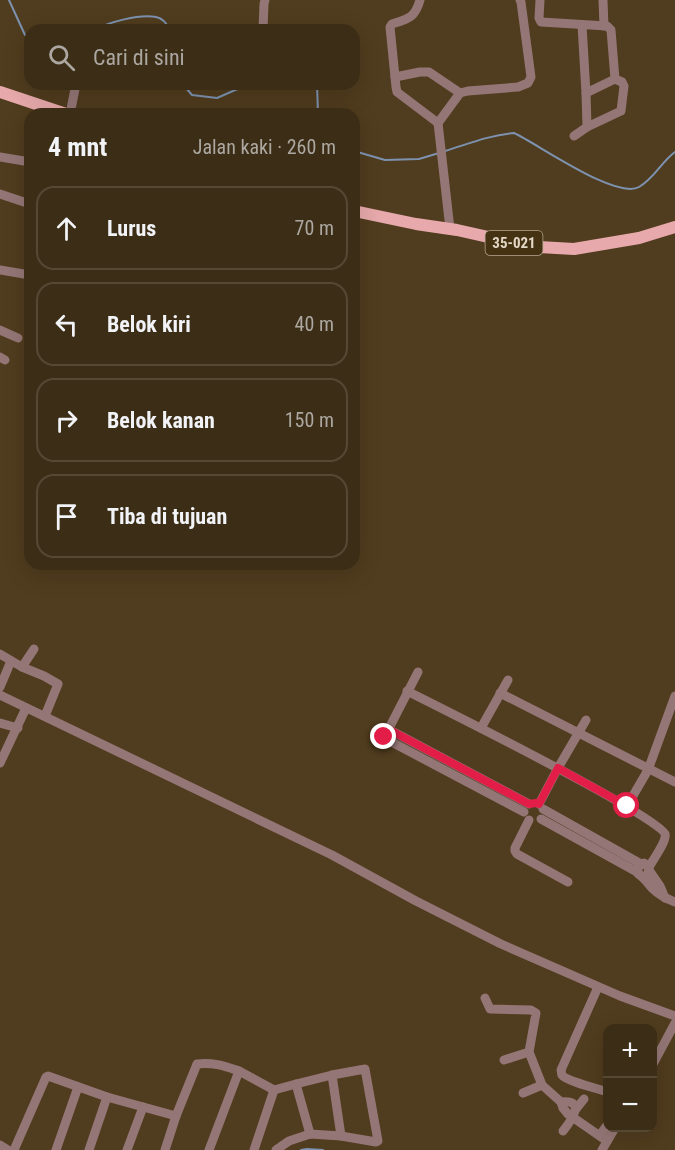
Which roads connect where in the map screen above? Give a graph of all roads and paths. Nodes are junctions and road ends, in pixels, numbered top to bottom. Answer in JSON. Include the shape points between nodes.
{"nodes":[{"id":1,"x":265,"y":0,"type":"edge"},
{"id":2,"x":420,"y":0,"type":"edge"},
{"id":3,"x":520,"y":0,"type":"edge"},
{"id":4,"x":540,"y":0,"type":"edge"},
{"id":5,"x":603,"y":0,"type":"edge"},
{"id":6,"x":263,"y":24,"type":"edge"},
{"id":7,"x":582,"y":25,"type":"junction"},
{"id":8,"x":604,"y":26,"type":"junction"},
{"id":9,"x":395,"y":77,"type":"junction"},
{"id":10,"x":615,"y":79,"type":"junction"},
{"id":11,"x":74,"y":90,"type":"edge"},
{"id":12,"x":0,"y":92,"type":"edge"},
{"id":13,"x":460,"y":93,"type":"junction"},
{"id":14,"x":586,"y":93,"type":"junction"},
{"id":15,"x":49,"y":108,"type":"edge"},
{"id":16,"x":70,"y":108,"type":"edge"},
{"id":17,"x":438,"y":123,"type":"junction"},
{"id":18,"x":587,"y":127,"type":"junction"},
{"id":19,"x":574,"y":136,"type":"dead end"},
{"id":20,"x":0,"y":157,"type":"edge"},
{"id":21,"x":24,"y":161,"type":"edge"},
{"id":22,"x":0,"y":194,"type":"edge"},
{"id":23,"x":24,"y":202,"type":"edge"},
{"id":24,"x":360,"y":212,"type":"edge"},
{"id":25,"x":675,"y":227,"type":"edge"},
{"id":26,"x":450,"y":229,"type":"junction"},
{"id":27,"x":0,"y":270,"type":"edge"},
{"id":28,"x":24,"y":274,"type":"edge"},
{"id":29,"x":0,"y":330,"type":"edge"},
{"id":30,"x":18,"y":338,"type":"dead end"},
{"id":31,"x":34,"y":649,"type":"dead end"},
{"id":32,"x":0,"y":654,"type":"edge"},
{"id":33,"x":11,"y":661,"type":"junction"},
{"id":34,"x":22,"y":667,"type":"junction"},
{"id":35,"x":418,"y":672,"type":"dead end"},
{"id":36,"x":508,"y":680,"type":"dead end"},
{"id":37,"x":0,"y":687,"type":"edge"},
{"id":38,"x":407,"y":691,"type":"junction"},
{"id":39,"x":500,"y":693,"type":"junction"},
{"id":40,"x":0,"y":695,"type":"edge"},
{"id":41,"x":675,"y":696,"type":"edge"},
{"id":42,"x":26,"y":708,"type":"junction"},
{"id":43,"x":45,"y":716,"type":"junction"},
{"id":44,"x":586,"y":720,"type":"dead end"},
{"id":45,"x":0,"y":723,"type":"edge"},
{"id":46,"x":18,"y":728,"type":"junction"},
{"id":47,"x":482,"y":728,"type":"junction"},
{"id":48,"x":578,"y":733,"type":"junction"},
{"id":49,"x":0,"y":763,"type":"edge"},
{"id":50,"x":558,"y":768,"type":"junction"},
{"id":51,"x":648,"y":770,"type":"junction"},
{"id":52,"x":675,"y":782,"type":"edge"},
{"id":53,"x":627,"y":806,"type":"junction"},
{"id":54,"x":534,"y":811,"type":"junction"},
{"id":55,"x":644,"y":870,"type":"junction"},
{"id":56,"x":568,"y":882,"type":"dead end"},
{"id":57,"x":675,"y":902,"type":"edge"},
{"id":58,"x":598,"y":987,"type":"junction"},
{"id":59,"x":485,"y":998,"type":"dead end"},
{"id":60,"x":675,"y":1016,"type":"edge"},
{"id":61,"x":675,"y":1023,"type":"edge"},
{"id":62,"x":528,"y":1052,"type":"junction"},
{"id":63,"x":657,"y":1057,"type":"edge"},
{"id":64,"x":504,"y":1060,"type":"dead end"},
{"id":65,"x":239,"y":1071,"type":"junction"},
{"id":66,"x":332,"y":1075,"type":"junction"},
{"id":67,"x":296,"y":1084,"type":"junction"},
{"id":68,"x":542,"y":1085,"type":"junction"},
{"id":69,"x":78,"y":1087,"type":"junction"},
{"id":70,"x":274,"y":1090,"type":"junction"},
{"id":71,"x":603,"y":1090,"type":"edge"},
{"id":72,"x":523,"y":1093,"type":"dead end"},
{"id":73,"x":107,"y":1096,"type":"junction"},
{"id":74,"x":584,"y":1099,"type":"dead end"},
{"id":75,"x":142,"y":1107,"type":"junction"},
{"id":76,"x":574,"y":1113,"type":"junction"},
{"id":77,"x":176,"y":1116,"type":"junction"},
{"id":78,"x":563,"y":1131,"type":"dead end"},
{"id":79,"x":309,"y":1134,"type":"junction"},
{"id":80,"x":341,"y":1136,"type":"junction"},
{"id":81,"x":605,"y":1144,"type":"edge"},
{"id":82,"x":0,"y":1145,"type":"edge"},
{"id":83,"x":8,"y":1150,"type":"edge"},
{"id":84,"x":15,"y":1150,"type":"edge"},
{"id":85,"x":56,"y":1150,"type":"edge"},
{"id":86,"x":89,"y":1150,"type":"edge"},
{"id":87,"x":127,"y":1150,"type":"edge"},
{"id":88,"x":165,"y":1150,"type":"edge"},
{"id":89,"x":209,"y":1150,"type":"edge"},
{"id":90,"x":254,"y":1150,"type":"edge"},
{"id":91,"x":276,"y":1150,"type":"edge"}],
"edges":[{"from":1,"to":6,"type":"street"},
{"from":2,"to":9,"type":"street","via":[[414,15],[390,27]]},
{"from":3,"to":13,"type":"street","via":[[531,77],[528,83]]},
{"from":4,"to":7,"type":"street","via":[[541,22]]},
{"from":5,"to":8,"type":"street"},
{"from":7,"to":8,"type":"street"},
{"from":7,"to":14,"type":"street"},
{"from":8,"to":10,"type":"street","via":[[611,30]]},
{"from":9,"to":13,"type":"street","via":[[429,72]]},
{"from":9,"to":17,"type":"street","via":[[397,92]]},
{"from":10,"to":14,"type":"street"},
{"from":10,"to":18,"type":"street","via":[[624,86],[621,111]]},
{"from":11,"to":16,"type":"street"},
{"from":12,"to":15,"type":"main road"},
{"from":13,"to":17,"type":"street"},
{"from":14,"to":18,"type":"street"},
{"from":17,"to":26,"type":"street"},
{"from":18,"to":19,"type":"street"},
{"from":20,"to":21,"type":"street"},
{"from":22,"to":23,"type":"street"},
{"from":24,"to":26,"type":"main road","number":"35-021"},
{"from":25,"to":26,"type":"main road","number":"35-021","via":[[639,238],[574,249],[539,247]]},
{"from":27,"to":28,"type":"street"},
{"from":29,"to":30,"type":"street"},
{"from":31,"to":34,"type":"street"},
{"from":32,"to":33,"type":"street"},
{"from":33,"to":34,"type":"street"},
{"from":33,"to":37,"type":"street"},
{"from":34,"to":43,"type":"street","via":[[58,684]]},
{"from":35,"to":38,"type":"street"},
{"from":36,"to":39,"type":"street"},
{"from":38,"to":47,"type":"street"},
{"from":38,"to":54,"type":"street","via":[[386,734]]},
{"from":39,"to":47,"type":"street"},
{"from":39,"to":48,"type":"street"},
{"from":40,"to":42,"type":"street"},
{"from":41,"to":51,"type":"street"},
{"from":42,"to":43,"type":"street"},
{"from":42,"to":46,"type":"street"},
{"from":43,"to":58,"type":"street","via":[[332,855],[493,940]]},
{"from":44,"to":48,"type":"street"},
{"from":45,"to":46,"type":"street"},
{"from":46,"to":49,"type":"street"},
{"from":47,"to":50,"type":"street"},
{"from":48,"to":50,"type":"street"},
{"from":48,"to":51,"type":"street"},
{"from":50,"to":53,"type":"street"},
{"from":50,"to":54,"type":"street"},
{"from":51,"to":52,"type":"street"},
{"from":51,"to":53,"type":"street"},
{"from":53,"to":55,"type":"street","via":[[665,834]]},
{"from":54,"to":55,"type":"street"},
{"from":54,"to":56,"type":"street","via":[[515,848],[516,854]]},
{"from":55,"to":57,"type":"street","via":[[651,887]]},
{"from":58,"to":60,"type":"street"},
{"from":58,"to":71,"type":"street","via":[[561,1074]]},
{"from":59,"to":62,"type":"street","via":[[490,1009],[536,1013]]},
{"from":61,"to":63,"type":"street"},
{"from":62,"to":64,"type":"street"},
{"from":62,"to":68,"type":"street"},
{"from":65,"to":70,"type":"street"},
{"from":65,"to":77,"type":"street","via":[[217,1064],[198,1064]]},
{"from":65,"to":89,"type":"street"},
{"from":66,"to":67,"type":"street"},
{"from":66,"to":80,"type":"street"},
{"from":66,"to":80,"type":"street","via":[[365,1069],[378,1140]]},
{"from":67,"to":70,"type":"street"},
{"from":67,"to":79,"type":"street"},
{"from":68,"to":72,"type":"street"},
{"from":68,"to":76,"type":"street","via":[[561,1102],[564,1111]]},
{"from":69,"to":73,"type":"street"},
{"from":69,"to":84,"type":"street","via":[[46,1077]]},
{"from":69,"to":85,"type":"street"},
{"from":70,"to":90,"type":"street"},
{"from":73,"to":75,"type":"street"},
{"from":73,"to":86,"type":"street"},
{"from":74,"to":76,"type":"street"},
{"from":75,"to":77,"type":"street"},
{"from":75,"to":87,"type":"street"},
{"from":76,"to":78,"type":"street"},
{"from":76,"to":81,"type":"street"},
{"from":77,"to":88,"type":"street"},
{"from":79,"to":80,"type":"street"},
{"from":79,"to":91,"type":"street"},
{"from":82,"to":83,"type":"street"}]}
